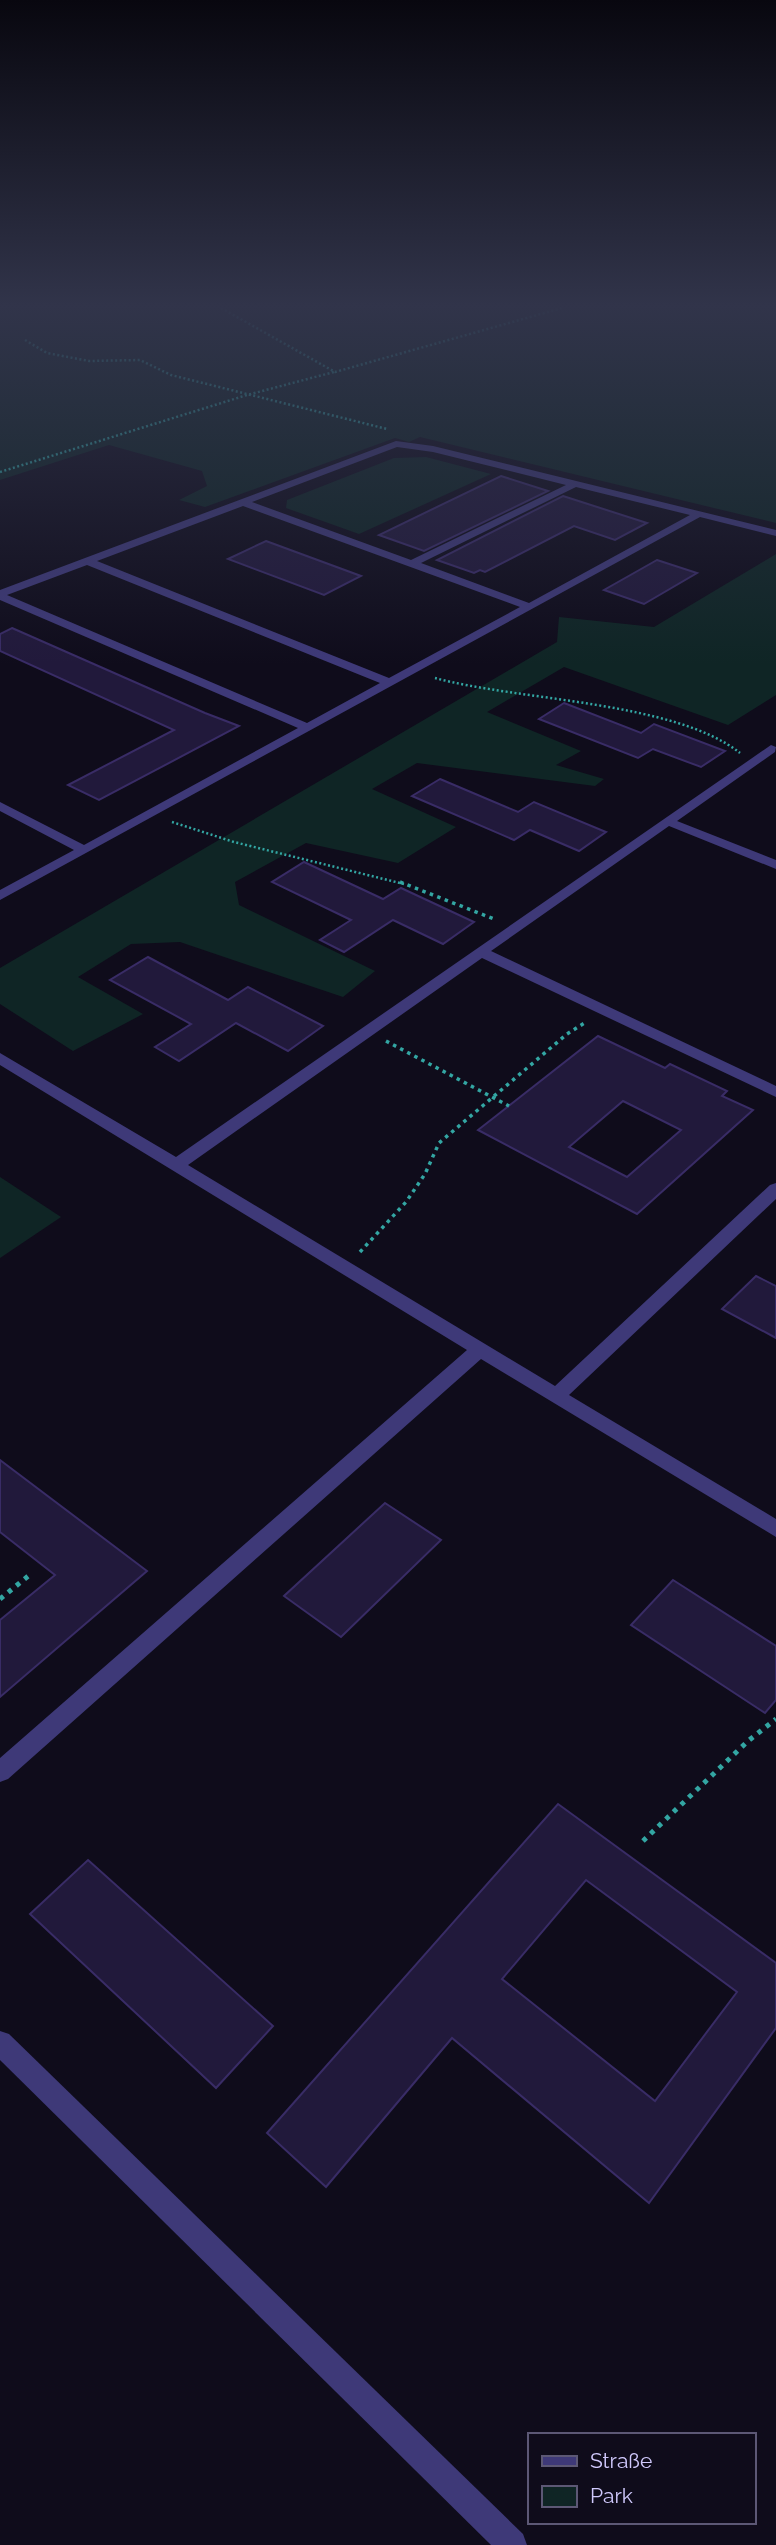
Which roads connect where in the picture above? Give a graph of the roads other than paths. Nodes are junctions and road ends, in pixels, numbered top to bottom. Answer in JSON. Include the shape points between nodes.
{"nodes":[{"id":1,"x":575,"y":484,"type":"junction"},
{"id":2,"x":242,"y":502,"type":"junction"},
{"id":3,"x":699,"y":514,"type":"junction"},
{"id":4,"x":776,"y":533,"type":"edge"},
{"id":5,"x":87,"y":561,"type":"junction"},
{"id":6,"x":411,"y":564,"type":"junction"},
{"id":7,"x":0,"y":595,"type":"edge"},
{"id":8,"x":530,"y":607,"type":"junction"},
{"id":9,"x":390,"y":683,"type":"junction"},
{"id":10,"x":307,"y":728,"type":"junction"},
{"id":11,"x":771,"y":749,"type":"dead end"},
{"id":12,"x":0,"y":806,"type":"edge"},
{"id":13,"x":667,"y":821,"type":"junction"},
{"id":14,"x":85,"y":850,"type":"junction"},
{"id":15,"x":776,"y":865,"type":"edge"},
{"id":16,"x":0,"y":896,"type":"edge"},
{"id":17,"x":481,"y":952,"type":"junction"},
{"id":18,"x":0,"y":1058,"type":"edge"},
{"id":19,"x":776,"y":1092,"type":"edge"},
{"id":20,"x":176,"y":1165,"type":"junction"},
{"id":21,"x":776,"y":1189,"type":"edge"},
{"id":22,"x":478,"y":1350,"type":"junction"},
{"id":23,"x":556,"y":1396,"type":"junction"},
{"id":24,"x":776,"y":1529,"type":"edge"},
{"id":25,"x":0,"y":1772,"type":"edge"},
{"id":26,"x":0,"y":2043,"type":"edge"},
{"id":27,"x":512,"y":2545,"type":"edge"}],
"edges":[{"from":1,"to":2,"type":"lane","via":[[396,444]]},
{"from":1,"to":3,"type":"lane"},
{"from":1,"to":6,"type":"lane"},
{"from":2,"to":5,"type":"lane"},
{"from":2,"to":6,"type":"lane"},
{"from":3,"to":4,"type":"lane"},
{"from":3,"to":8,"type":"lane"},
{"from":5,"to":7,"type":"lane"},
{"from":5,"to":9,"type":"lane"},
{"from":6,"to":8,"type":"lane"},
{"from":7,"to":10,"type":"lane"},
{"from":8,"to":9,"type":"lane"},
{"from":9,"to":10,"type":"lane"},
{"from":10,"to":14,"type":"lane"},
{"from":11,"to":13,"type":"lane"},
{"from":12,"to":14,"type":"lane"},
{"from":13,"to":15,"type":"lane"},
{"from":13,"to":17,"type":"lane"},
{"from":14,"to":16,"type":"lane"},
{"from":17,"to":19,"type":"lane"},
{"from":17,"to":20,"type":"lane"},
{"from":18,"to":20,"type":"lane"},
{"from":20,"to":22,"type":"lane"},
{"from":21,"to":23,"type":"lane"},
{"from":22,"to":23,"type":"lane"},
{"from":22,"to":25,"type":"lane"},
{"from":23,"to":24,"type":"lane"},
{"from":26,"to":27,"type":"lane"}]}
